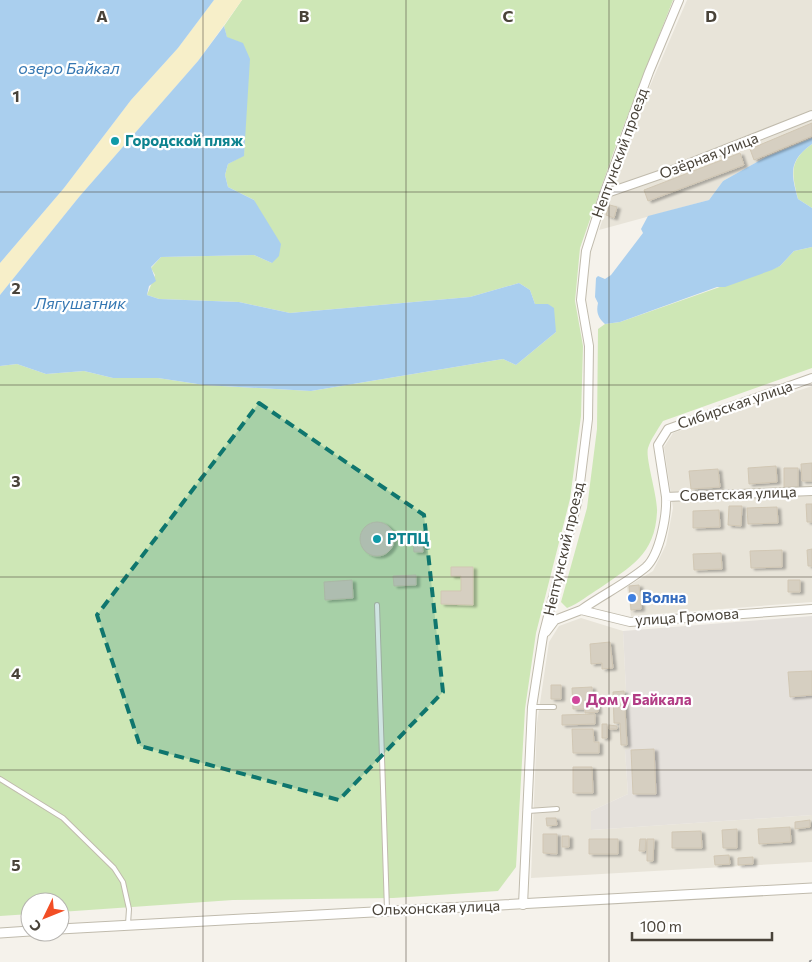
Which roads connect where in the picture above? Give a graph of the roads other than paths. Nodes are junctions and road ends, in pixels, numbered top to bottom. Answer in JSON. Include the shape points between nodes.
{"nodes":[{"id":1,"x":679,"y":0,"type":"edge"},
{"id":2,"x":812,"y":115,"type":"edge"},
{"id":3,"x":604,"y":194,"type":"junction"},
{"id":4,"x":812,"y":378,"type":"edge"},
{"id":5,"x":812,"y":491,"type":"edge"},
{"id":6,"x":666,"y":497,"type":"junction"},
{"id":7,"x":377,"y":604,"type":"dead end"},
{"id":8,"x":812,"y":609,"type":"edge"},
{"id":9,"x":581,"y":610,"type":"junction"},
{"id":10,"x":543,"y":636,"type":"junction"},
{"id":11,"x":532,"y":707,"type":"junction"},
{"id":12,"x":554,"y":707,"type":"dead end"},
{"id":13,"x":0,"y":779,"type":"edge"},
{"id":14,"x":557,"y":809,"type":"dead end"},
{"id":15,"x":526,"y":812,"type":"junction"},
{"id":16,"x":812,"y":888,"type":"edge"},
{"id":17,"x":523,"y":905,"type":"junction"},
{"id":18,"x":387,"y":910,"type":"junction"},
{"id":19,"x":128,"y":925,"type":"junction"},
{"id":20,"x":70,"y":928,"type":"edge"},
{"id":21,"x":20,"y":932,"type":"edge"},
{"id":22,"x":0,"y":933,"type":"edge"}],
"edges":[{"from":1,"to":3,"type":"street","name":"Нептунский проезд"},
{"from":2,"to":3,"type":"street","name":"Озёрная улица","via":[[665,174]]},
{"from":3,"to":10,"type":"street","name":"Нептунский проезд","via":[[586,251],[581,300],[589,346],[590,376],[578,499]]},
{"from":4,"to":6,"type":"street","name":"Сибирская улица","via":[[668,428],[658,445]]},
{"from":5,"to":6,"type":"street","name":"Советская улица"},
{"from":6,"to":9,"type":"street","name":"Советская улица","via":[[660,541],[647,566]]},
{"from":7,"to":18,"type":"lane"},
{"from":8,"to":9,"type":"street","name":"улица Громова","via":[[630,622]]},
{"from":9,"to":10,"type":"street","via":[[555,620]]},
{"from":10,"to":11,"type":"street","name":"Нептунский проезд"},
{"from":11,"to":12,"type":"lane"},
{"from":11,"to":15,"type":"street","name":"Нептунский проезд"},
{"from":13,"to":19,"type":"lane","via":[[63,818],[114,868],[123,882],[129,909]]},
{"from":14,"to":15,"type":"lane"},
{"from":15,"to":17,"type":"street","name":"Нептунский проезд"},
{"from":16,"to":17,"type":"street","name":"Ольхонская улица"},
{"from":17,"to":18,"type":"street","name":"Ольхонская улица"},
{"from":18,"to":19,"type":"street","name":"Ольхонская улица"},
{"from":19,"to":20,"type":"street","name":"Ольхонская улица"},
{"from":21,"to":22,"type":"street"}]}
